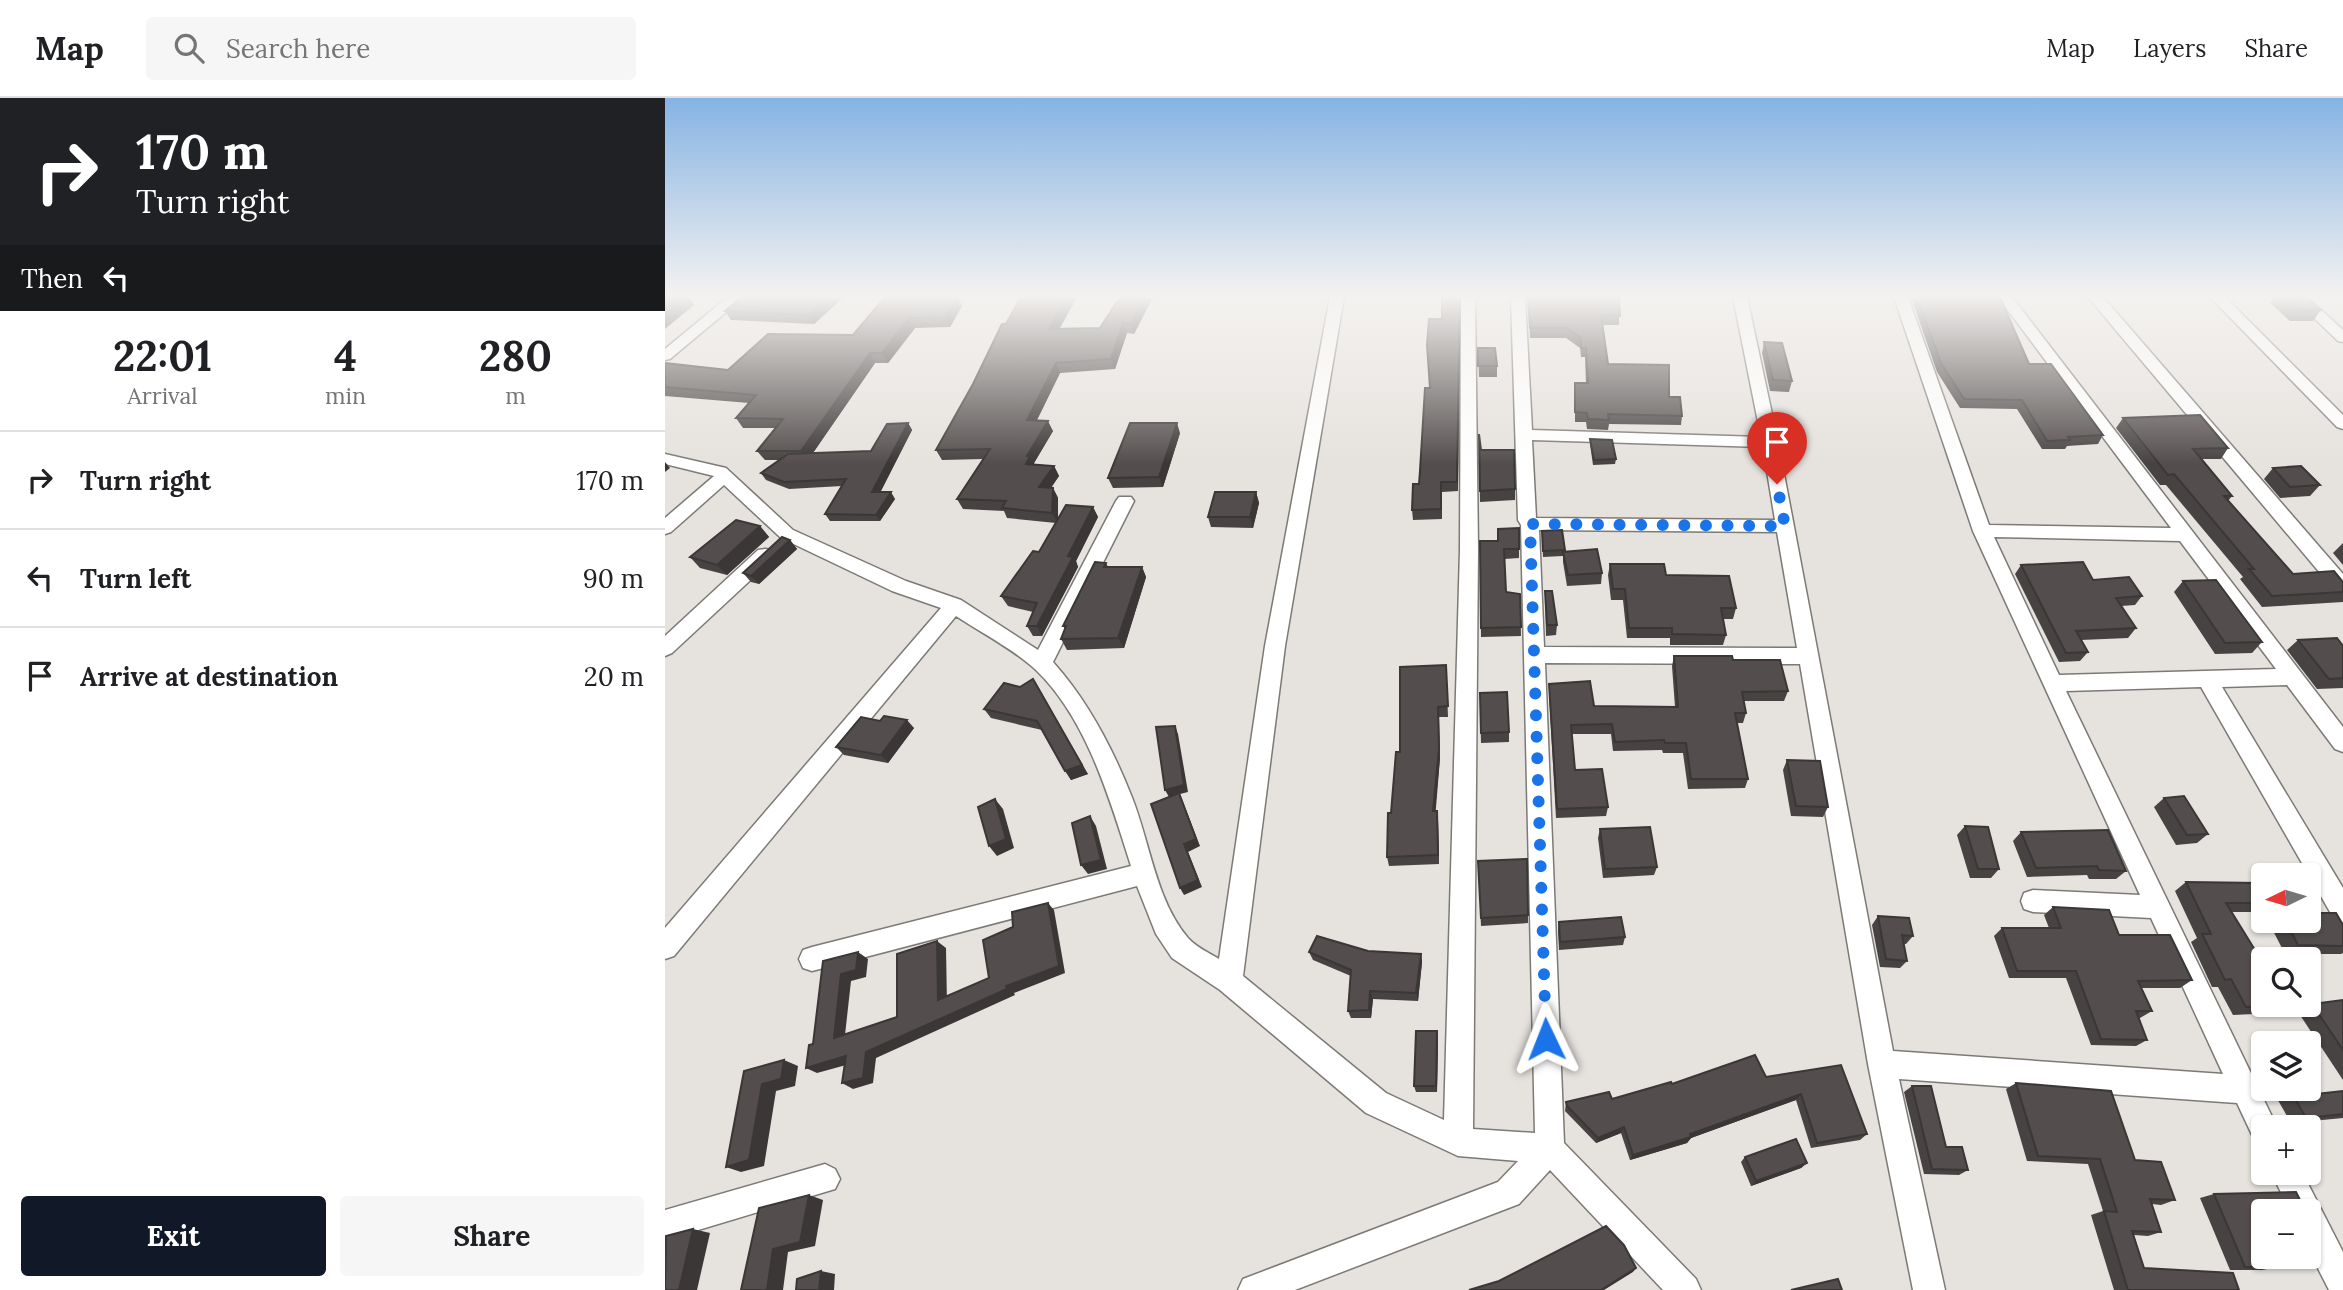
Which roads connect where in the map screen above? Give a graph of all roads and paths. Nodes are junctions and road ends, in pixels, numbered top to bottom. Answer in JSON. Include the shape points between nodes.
{"nodes":[{"id":1,"x":1327,"y":353,"type":"edge"},
{"id":2,"x":1468,"y":353,"type":"edge"},
{"id":3,"x":1521,"y":353,"type":"edge"},
{"id":4,"x":1752,"y":353,"type":"edge"},
{"id":5,"x":1920,"y":353,"type":"edge"},
{"id":6,"x":2048,"y":353,"type":"edge"},
{"id":7,"x":2143,"y":353,"type":"edge"},
{"id":8,"x":2272,"y":353,"type":"edge"},
{"id":9,"x":2343,"y":424,"type":"edge"},
{"id":10,"x":1525,"y":436,"type":"junction"},
{"id":11,"x":1770,"y":442,"type":"junction"},
{"id":12,"x":665,"y":459,"type":"edge"},
{"id":13,"x":724,"y":476,"type":"junction"},
{"id":14,"x":1125,"y":501,"type":"dead end"},
{"id":15,"x":1530,"y":524,"type":"junction"},
{"id":16,"x":1785,"y":526,"type":"junction"},
{"id":17,"x":665,"y":528,"type":"edge"},
{"id":18,"x":1982,"y":531,"type":"junction"},
{"id":19,"x":787,"y":534,"type":"junction"},
{"id":20,"x":2188,"y":535,"type":"junction"},
{"id":21,"x":2343,"y":587,"type":"edge"},
{"id":22,"x":954,"y":605,"type":"junction"},
{"id":23,"x":665,"y":648,"type":"edge"},
{"id":24,"x":1534,"y":655,"type":"junction"},
{"id":25,"x":1808,"y":656,"type":"junction"},
{"id":26,"x":1042,"y":663,"type":"junction"},
{"id":27,"x":2292,"y":677,"type":"junction"},
{"id":28,"x":2207,"y":679,"type":"junction"},
{"id":29,"x":2052,"y":683,"type":"junction"},
{"id":30,"x":2343,"y":743,"type":"edge"},
{"id":31,"x":1145,"y":873,"type":"junction"},
{"id":32,"x":2033,"y":901,"type":"dead end"},
{"id":33,"x":2158,"y":907,"type":"junction"},
{"id":34,"x":2343,"y":911,"type":"edge"},
{"id":35,"x":665,"y":947,"type":"edge"},
{"id":36,"x":812,"y":959,"type":"dead end"},
{"id":37,"x":1229,"y":981,"type":"junction"},
{"id":38,"x":1882,"y":1064,"type":"junction"},
{"id":39,"x":2244,"y":1089,"type":"junction"},
{"id":40,"x":2257,"y":1115,"type":"edge"},
{"id":41,"x":1458,"y":1142,"type":"junction"},
{"id":42,"x":1550,"y":1149,"type":"junction"},
{"id":43,"x":825,"y":1179,"type":"dead end"},
{"id":44,"x":665,"y":1225,"type":"edge"},
{"id":45,"x":2321,"y":1242,"type":"edge"},
{"id":46,"x":2343,"y":1285,"type":"edge"},
{"id":47,"x":1254,"y":1290,"type":"edge"},
{"id":48,"x":1685,"y":1290,"type":"edge"},
{"id":49,"x":1929,"y":1290,"type":"edge"}],
"edges":[{"from":1,"to":37,"type":"street","via":[[1275,646]]},
{"from":2,"to":41,"type":"street"},
{"from":3,"to":10,"type":"street"},
{"from":4,"to":11,"type":"street"},
{"from":5,"to":18,"type":"street"},
{"from":6,"to":20,"type":"street"},
{"from":7,"to":21,"type":"street"},
{"from":8,"to":9,"type":"street"},
{"from":10,"to":11,"type":"street"},
{"from":10,"to":15,"type":"street"},
{"from":11,"to":16,"type":"street"},
{"from":12,"to":13,"type":"street"},
{"from":13,"to":17,"type":"street"},
{"from":13,"to":19,"type":"street"},
{"from":14,"to":26,"type":"street"},
{"from":15,"to":16,"type":"street"},
{"from":15,"to":24,"type":"street"},
{"from":16,"to":25,"type":"street"},
{"from":18,"to":20,"type":"street"},
{"from":18,"to":29,"type":"street"},
{"from":19,"to":22,"type":"street","via":[[899,586]]},
{"from":19,"to":23,"type":"street"},
{"from":20,"to":27,"type":"street"},
{"from":22,"to":26,"type":"street"},
{"from":22,"to":35,"type":"street"},
{"from":24,"to":25,"type":"street"},
{"from":24,"to":42,"type":"street"},
{"from":25,"to":38,"type":"street"},
{"from":26,"to":31,"type":"street","via":[[1095,739],[1121,795]]},
{"from":27,"to":28,"type":"street"},
{"from":27,"to":30,"type":"street"},
{"from":28,"to":29,"type":"street"},
{"from":28,"to":34,"type":"street"},
{"from":29,"to":33,"type":"street"},
{"from":31,"to":36,"type":"street"},
{"from":31,"to":37,"type":"street","via":[[1165,926],[1181,949]]},
{"from":32,"to":33,"type":"street"},
{"from":33,"to":39,"type":"street"},
{"from":37,"to":41,"type":"street","via":[[1376,1103]]},
{"from":38,"to":39,"type":"street"},
{"from":38,"to":49,"type":"street"},
{"from":39,"to":40,"type":"street"},
{"from":41,"to":42,"type":"street"},
{"from":42,"to":47,"type":"street","via":[[1508,1193]]},
{"from":42,"to":48,"type":"street"},
{"from":43,"to":44,"type":"street"},
{"from":45,"to":46,"type":"street"}]}
